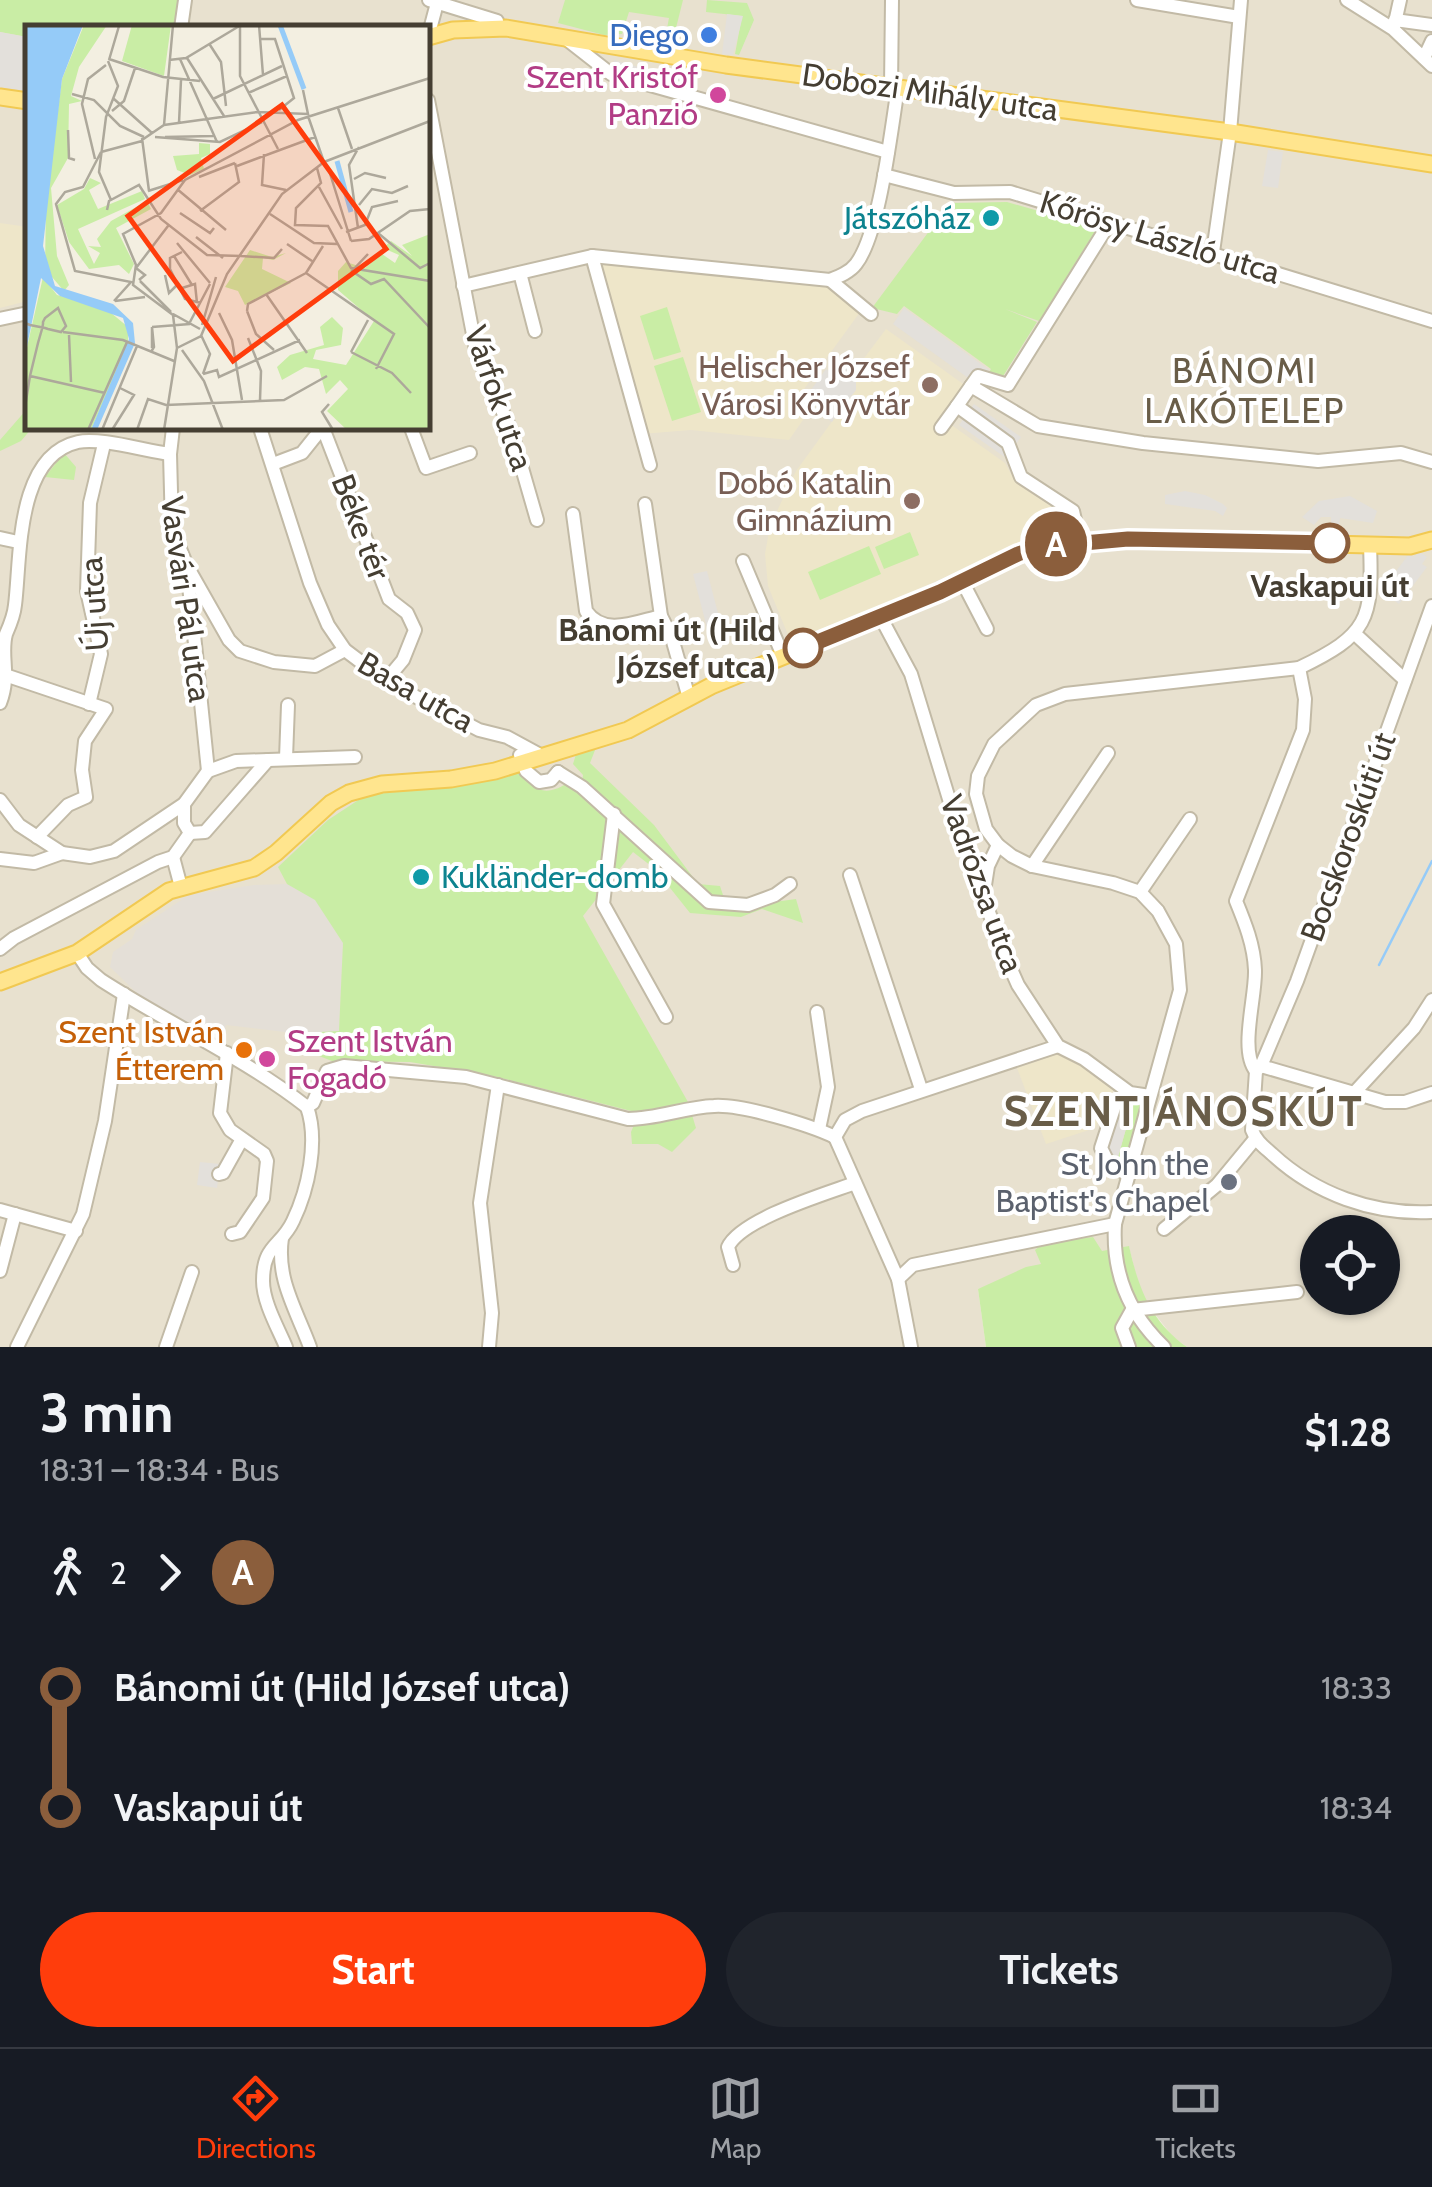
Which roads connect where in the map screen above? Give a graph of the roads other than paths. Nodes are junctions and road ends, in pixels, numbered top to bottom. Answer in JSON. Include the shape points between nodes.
{"nodes":[{"id":1,"x":186,"y":0,"type":"edge"},
{"id":2,"x":892,"y":0,"type":"edge"},
{"id":3,"x":1138,"y":0,"type":"edge"},
{"id":4,"x":1240,"y":0,"type":"edge"},
{"id":5,"x":1348,"y":0,"type":"edge"},
{"id":6,"x":1400,"y":0,"type":"edge"},
{"id":7,"x":433,"y":2,"type":"edge"},
{"id":8,"x":1239,"y":18,"type":"junction"},
{"id":9,"x":497,"y":21,"type":"dead end"},
{"id":10,"x":1394,"y":24,"type":"junction"},
{"id":11,"x":182,"y":25,"type":"edge"},
{"id":12,"x":1432,"y":25,"type":"edge"},
{"id":13,"x":430,"y":36,"type":"edge"},
{"id":14,"x":565,"y":38,"type":"junction"},
{"id":15,"x":1432,"y":41,"type":"edge"},
{"id":16,"x":1428,"y":62,"type":"edge"},
{"id":17,"x":894,"y":88,"type":"junction"},
{"id":18,"x":0,"y":97,"type":"edge"},
{"id":19,"x":25,"y":101,"type":"edge"},
{"id":20,"x":430,"y":111,"type":"edge"},
{"id":21,"x":1230,"y":132,"type":"junction"},
{"id":22,"x":888,"y":152,"type":"junction"},
{"id":23,"x":1432,"y":164,"type":"edge"},
{"id":24,"x":884,"y":175,"type":"junction"},
{"id":25,"x":1110,"y":222,"type":"junction"},
{"id":26,"x":1213,"y":252,"type":"junction"},
{"id":27,"x":592,"y":256,"type":"junction"},
{"id":28,"x":520,"y":273,"type":"junction"},
{"id":29,"x":830,"y":280,"type":"junction"},
{"id":30,"x":463,"y":286,"type":"junction"},
{"id":31,"x":25,"y":314,"type":"edge"},
{"id":32,"x":871,"y":314,"type":"dead end"},
{"id":33,"x":0,"y":319,"type":"edge"},
{"id":34,"x":1432,"y":321,"type":"edge"},
{"id":35,"x":535,"y":331,"type":"dead end"},
{"id":36,"x":971,"y":386,"type":"junction"},
{"id":37,"x":957,"y":406,"type":"junction"},
{"id":38,"x":941,"y":428,"type":"dead end"},
{"id":39,"x":174,"y":430,"type":"edge"},
{"id":40,"x":265,"y":430,"type":"edge"},
{"id":41,"x":321,"y":430,"type":"edge"},
{"id":42,"x":324,"y":430,"type":"edge"},
{"id":43,"x":411,"y":430,"type":"edge"},
{"id":44,"x":104,"y":444,"type":"junction"},
{"id":45,"x":470,"y":453,"type":"dead end"},
{"id":46,"x":170,"y":454,"type":"junction"},
{"id":47,"x":1432,"y":462,"type":"edge"},
{"id":48,"x":273,"y":464,"type":"junction"},
{"id":49,"x":650,"y":465,"type":"dead end"},
{"id":50,"x":645,"y":504,"type":"dead end"},
{"id":51,"x":573,"y":514,"type":"dead end"},
{"id":52,"x":536,"y":520,"type":"dead end"},
{"id":53,"x":0,"y":538,"type":"edge"},
{"id":54,"x":1432,"y":540,"type":"edge"},
{"id":55,"x":18,"y":542,"type":"junction"},
{"id":56,"x":1080,"y":542,"type":"junction"},
{"id":57,"x":1370,"y":545,"type":"junction"},
{"id":58,"x":743,"y":562,"type":"dead end"},
{"id":59,"x":187,"y":566,"type":"junction"},
{"id":60,"x":962,"y":581,"type":"junction"},
{"id":61,"x":1432,"y":606,"type":"edge"},
{"id":62,"x":661,"y":616,"type":"junction"},
{"id":63,"x":880,"y":616,"type":"junction"},
{"id":64,"x":988,"y":630,"type":"dead end"},
{"id":65,"x":1354,"y":633,"type":"junction"},
{"id":66,"x":3,"y":635,"type":"edge"},
{"id":67,"x":345,"y":650,"type":"junction"},
{"id":68,"x":783,"y":656,"type":"junction"},
{"id":69,"x":1299,"y":668,"type":"junction"},
{"id":70,"x":393,"y":672,"type":"dead end"},
{"id":71,"x":8,"y":676,"type":"junction"},
{"id":72,"x":1404,"y":680,"type":"junction"},
{"id":73,"x":688,"y":698,"type":"junction"},
{"id":74,"x":0,"y":703,"type":"edge"},
{"id":75,"x":89,"y":704,"type":"junction"},
{"id":76,"x":288,"y":705,"type":"dead end"},
{"id":77,"x":507,"y":736,"type":"junction"},
{"id":78,"x":1108,"y":753,"type":"dead end"},
{"id":79,"x":548,"y":754,"type":"junction"},
{"id":80,"x":354,"y":757,"type":"dead end"},
{"id":81,"x":286,"y":758,"type":"junction"},
{"id":82,"x":268,"y":760,"type":"junction"},
{"id":83,"x":522,"y":763,"type":"junction"},
{"id":84,"x":208,"y":771,"type":"junction"},
{"id":85,"x":558,"y":772,"type":"junction"},
{"id":86,"x":0,"y":800,"type":"edge"},
{"id":87,"x":184,"y":804,"type":"junction"},
{"id":88,"x":614,"y":814,"type":"junction"},
{"id":89,"x":1190,"y":820,"type":"dead end"},
{"id":90,"x":190,"y":833,"type":"junction"},
{"id":91,"x":37,"y":836,"type":"junction"},
{"id":92,"x":998,"y":845,"type":"junction"},
{"id":93,"x":62,"y":853,"type":"junction"},
{"id":94,"x":172,"y":857,"type":"junction"},
{"id":95,"x":0,"y":859,"type":"edge"},
{"id":96,"x":1032,"y":866,"type":"junction"},
{"id":97,"x":850,"y":876,"type":"dead end"},
{"id":98,"x":790,"y":884,"type":"dead end"},
{"id":99,"x":181,"y":886,"type":"junction"},
{"id":100,"x":1140,"y":892,"type":"junction"},
{"id":101,"x":985,"y":893,"type":"junction"},
{"id":102,"x":0,"y":949,"type":"edge"},
{"id":103,"x":77,"y":953,"type":"junction"},
{"id":104,"x":0,"y":982,"type":"edge"},
{"id":105,"x":124,"y":994,"type":"junction"},
{"id":106,"x":1432,"y":1000,"type":"edge"},
{"id":107,"x":817,"y":1012,"type":"dead end"},
{"id":108,"x":666,"y":1017,"type":"dead end"},
{"id":109,"x":1058,"y":1046,"type":"junction"},
{"id":110,"x":228,"y":1053,"type":"junction"},
{"id":111,"x":1258,"y":1068,"type":"junction"},
{"id":112,"x":498,"y":1086,"type":"junction"},
{"id":113,"x":921,"y":1089,"type":"junction"},
{"id":114,"x":1356,"y":1092,"type":"junction"},
{"id":115,"x":1130,"y":1093,"type":"junction"},
{"id":116,"x":1432,"y":1093,"type":"edge"},
{"id":117,"x":1150,"y":1096,"type":"junction"},
{"id":118,"x":307,"y":1107,"type":"junction"},
{"id":119,"x":819,"y":1129,"type":"junction"},
{"id":120,"x":835,"y":1137,"type":"junction"},
{"id":121,"x":1255,"y":1139,"type":"junction"},
{"id":122,"x":242,"y":1140,"type":"junction"},
{"id":123,"x":218,"y":1174,"type":"dead end"},
{"id":124,"x":1129,"y":1175,"type":"junction"},
{"id":125,"x":855,"y":1183,"type":"junction"},
{"id":126,"x":0,"y":1210,"type":"edge"},
{"id":127,"x":1432,"y":1212,"type":"edge"},
{"id":128,"x":16,"y":1214,"type":"junction"},
{"id":129,"x":1114,"y":1224,"type":"junction"},
{"id":130,"x":1164,"y":1230,"type":"dead end"},
{"id":131,"x":76,"y":1231,"type":"junction"},
{"id":132,"x":232,"y":1234,"type":"dead end"},
{"id":133,"x":282,"y":1235,"type":"junction"},
{"id":134,"x":733,"y":1264,"type":"dead end"},
{"id":135,"x":0,"y":1271,"type":"edge"},
{"id":136,"x":192,"y":1272,"type":"dead end"},
{"id":137,"x":898,"y":1280,"type":"junction"},
{"id":138,"x":1296,"y":1292,"type":"dead end"},
{"id":139,"x":1132,"y":1310,"type":"junction"},
{"id":140,"x":17,"y":1347,"type":"edge"},
{"id":141,"x":166,"y":1347,"type":"edge"},
{"id":142,"x":286,"y":1347,"type":"edge"},
{"id":143,"x":310,"y":1347,"type":"edge"},
{"id":144,"x":489,"y":1347,"type":"edge"},
{"id":145,"x":910,"y":1347,"type":"edge"},
{"id":146,"x":1128,"y":1347,"type":"edge"},
{"id":147,"x":1164,"y":1347,"type":"edge"}],
"edges":[{"from":1,"to":11,"type":"street"},
{"from":2,"to":17,"type":"street"},
{"from":3,"to":8,"type":"street"},
{"from":4,"to":8,"type":"street"},
{"from":5,"to":10,"type":"street"},
{"from":6,"to":10,"type":"street"},
{"from":7,"to":9,"type":"street"},
{"from":8,"to":21,"type":"street"},
{"from":10,"to":12,"type":"street"},
{"from":10,"to":16,"type":"street"},
{"from":13,"to":14,"type":"main road","name":"Dobozi Mihály utca","via":[[506,28]]},
{"from":14,"to":17,"type":"main road","name":"Dobozi Mihály utca"},
{"from":14,"to":22,"type":"street","via":[[610,74]]},
{"from":15,"to":16,"type":"street"},
{"from":17,"to":21,"type":"main road","name":"Dobozi Mihály utca"},
{"from":17,"to":22,"type":"street"},
{"from":18,"to":19,"type":"main road"},
{"from":20,"to":30,"type":"street","name":"Várfok utca"},
{"from":21,"to":23,"type":"main road","name":"Dobozi Mihály utca"},
{"from":21,"to":26,"type":"street"},
{"from":22,"to":24,"type":"street"},
{"from":24,"to":25,"type":"street","name":"Kőrösy László utca","via":[[954,192],[1010,192]]},
{"from":24,"to":29,"type":"street","via":[[860,258]]},
{"from":25,"to":26,"type":"street","name":"Kőrösy László utca"},
{"from":25,"to":36,"type":"street","via":[[1008,386],[978,376]]},
{"from":26,"to":34,"type":"street","name":"Kőrösy László utca"},
{"from":27,"to":28,"type":"street"},
{"from":27,"to":29,"type":"street"},
{"from":27,"to":49,"type":"street"},
{"from":28,"to":30,"type":"street"},
{"from":28,"to":35,"type":"street","name":"Várfok utca"},
{"from":29,"to":32,"type":"street"},
{"from":30,"to":52,"type":"street","name":"Várfok utca","via":[[478,355],[511,430]]},
{"from":31,"to":33,"type":"street"},
{"from":36,"to":37,"type":"street"},
{"from":36,"to":47,"type":"street","via":[[1038,426],[1318,461],[1401,453]]},
{"from":37,"to":38,"type":"street"},
{"from":37,"to":56,"type":"street","via":[[1008,443],[1021,477],[1073,511]]},
{"from":39,"to":46,"type":"street","name":"Vasvári Pál utca"},
{"from":40,"to":48,"type":"street","name":"Basa utca"},
{"from":41,"to":48,"type":"street","name":"Béke tér","via":[[302,453]]},
{"from":42,"to":70,"type":"street","name":"Béke tér","via":[[389,599],[415,630]]},
{"from":43,"to":45,"type":"street","via":[[426,468]]},
{"from":44,"to":46,"type":"street"},
{"from":44,"to":55,"type":"street","via":[[73,443],[44,467]]},
{"from":44,"to":75,"type":"street","name":"Új utca","via":[[90,504],[86,591],[101,654]]},
{"from":46,"to":59,"type":"street","name":"Vasvári Pál utca","via":[[172,530]]},
{"from":48,"to":67,"type":"street","name":"Basa utca","via":[[310,583]]},
{"from":50,"to":62,"type":"street"},
{"from":51,"to":62,"type":"street","via":[[586,611],[593,621],[613,627]]},
{"from":53,"to":55,"type":"street"},
{"from":54,"to":57,"type":"main road"},
{"from":55,"to":66,"type":"street","via":[[15,610]]},
{"from":56,"to":57,"type":"main road"},
{"from":56,"to":60,"type":"main road","via":[[1018,554]]},
{"from":57,"to":65,"type":"street","via":[[1370,607]]},
{"from":58,"to":68,"type":"street"},
{"from":59,"to":67,"type":"street","via":[[240,651],[315,666]]},
{"from":59,"to":84,"type":"street","name":"Vasvári Pál utca"},
{"from":60,"to":63,"type":"main road"},
{"from":60,"to":64,"type":"street"},
{"from":61,"to":72,"type":"street","name":"Bocskoroskúti út"},
{"from":62,"to":73,"type":"street"},
{"from":63,"to":68,"type":"main road"},
{"from":63,"to":101,"type":"street","name":"Vadrózsa utca","via":[[910,674]]},
{"from":65,"to":69,"type":"street"},
{"from":65,"to":72,"type":"street"},
{"from":66,"to":71,"type":"street"},
{"from":67,"to":77,"type":"street","name":"Basa utca","via":[[386,682],[479,730]]},
{"from":68,"to":73,"type":"main road"},
{"from":69,"to":92,"type":"street","via":[[1094,689],[1036,705],[994,744],[978,776],[979,811]]},
{"from":69,"to":111,"type":"street","via":[[1302,730],[1236,900],[1255,965],[1248,1041],[1251,1066]]},
{"from":71,"to":74,"type":"street"},
{"from":71,"to":75,"type":"street"},
{"from":72,"to":111,"type":"street","name":"Bocskoroskúti út","via":[[1297,981]]},
{"from":73,"to":79,"type":"main road","via":[[628,730]]},
{"from":75,"to":91,"type":"street","via":[[106,709],[85,741],[86,798],[68,804]]},
{"from":76,"to":81,"type":"street"},
{"from":77,"to":79,"type":"street","name":"Basa utca"},
{"from":77,"to":83,"type":"street"},
{"from":78,"to":96,"type":"street"},
{"from":79,"to":83,"type":"main road"},
{"from":79,"to":85,"type":"street","via":[[560,760]]},
{"from":80,"to":81,"type":"street"},
{"from":81,"to":82,"type":"street"},
{"from":82,"to":84,"type":"street"},
{"from":82,"to":90,"type":"street","via":[[205,832]]},
{"from":83,"to":85,"type":"street","via":[[539,782]]},
{"from":83,"to":99,"type":"main road","via":[[349,793],[254,868]]},
{"from":84,"to":87,"type":"street"},
{"from":85,"to":88,"type":"street"},
{"from":86,"to":91,"type":"street"},
{"from":87,"to":90,"type":"street"},
{"from":87,"to":93,"type":"street","via":[[114,850],[90,858]]},
{"from":88,"to":98,"type":"street","via":[[709,902],[748,905]]},
{"from":88,"to":108,"type":"street","via":[[603,904]]},
{"from":89,"to":100,"type":"street"},
{"from":90,"to":94,"type":"street"},
{"from":91,"to":93,"type":"street"},
{"from":92,"to":96,"type":"street"},
{"from":92,"to":101,"type":"street"},
{"from":93,"to":95,"type":"street","via":[[34,864]]},
{"from":94,"to":99,"type":"street"},
{"from":94,"to":102,"type":"street"},
{"from":96,"to":100,"type":"street"},
{"from":97,"to":113,"type":"street"},
{"from":99,"to":103,"type":"main road"},
{"from":100,"to":117,"type":"street","via":[[1168,927],[1180,966],[1180,990]]},
{"from":101,"to":109,"type":"street","name":"Vadrózsa utca","via":[[1018,985]]},
{"from":103,"to":104,"type":"main road"},
{"from":103,"to":105,"type":"street"},
{"from":105,"to":110,"type":"street"},
{"from":105,"to":131,"type":"street","via":[[100,1146]]},
{"from":106,"to":114,"type":"street"},
{"from":107,"to":119,"type":"street","via":[[828,1087]]},
{"from":109,"to":113,"type":"street"},
{"from":109,"to":115,"type":"street","name":"Vadrózsa utca"},
{"from":110,"to":118,"type":"street"},
{"from":110,"to":122,"type":"street","via":[[220,1110]]},
{"from":111,"to":114,"type":"street"},
{"from":111,"to":121,"type":"street"},
{"from":112,"to":118,"type":"street","via":[[334,1067]]},
{"from":112,"to":119,"type":"street","via":[[628,1118],[713,1106]]},
{"from":112,"to":144,"type":"street","via":[[480,1202],[492,1313]]},
{"from":113,"to":120,"type":"street","via":[[849,1116]]},
{"from":114,"to":116,"type":"street","via":[[1385,1102]]},
{"from":115,"to":117,"type":"street","name":"Vadrózsa utca"},
{"from":115,"to":124,"type":"street","via":[[1116,1102],[1101,1148],[1109,1164]]},
{"from":117,"to":124,"type":"street"},
{"from":118,"to":133,"type":"street","via":[[311,1154],[302,1198]]},
{"from":119,"to":120,"type":"street"},
{"from":120,"to":125,"type":"street"},
{"from":121,"to":127,"type":"street","via":[[1322,1190],[1372,1206]]},
{"from":121,"to":130,"type":"street","via":[[1217,1185]]},
{"from":122,"to":123,"type":"street"},
{"from":122,"to":132,"type":"street","via":[[264,1154],[266,1182],[250,1219]]},
{"from":124,"to":129,"type":"street"},
{"from":125,"to":134,"type":"street","via":[[773,1214],[734,1238],[728,1247]]},
{"from":125,"to":137,"type":"street"},
{"from":126,"to":128,"type":"street"},
{"from":128,"to":131,"type":"street"},
{"from":128,"to":135,"type":"street"},
{"from":129,"to":137,"type":"street","via":[[913,1265]]},
{"from":129,"to":139,"type":"street","via":[[1117,1274]]},
{"from":131,"to":140,"type":"street"},
{"from":133,"to":142,"type":"street","via":[[268,1252],[263,1286]]},
{"from":133,"to":143,"type":"street","via":[[284,1288]]},
{"from":136,"to":141,"type":"street"},
{"from":137,"to":145,"type":"street"},
{"from":138,"to":139,"type":"street"},
{"from":139,"to":146,"type":"street","via":[[1122,1328]]},
{"from":139,"to":147,"type":"street"}]}
